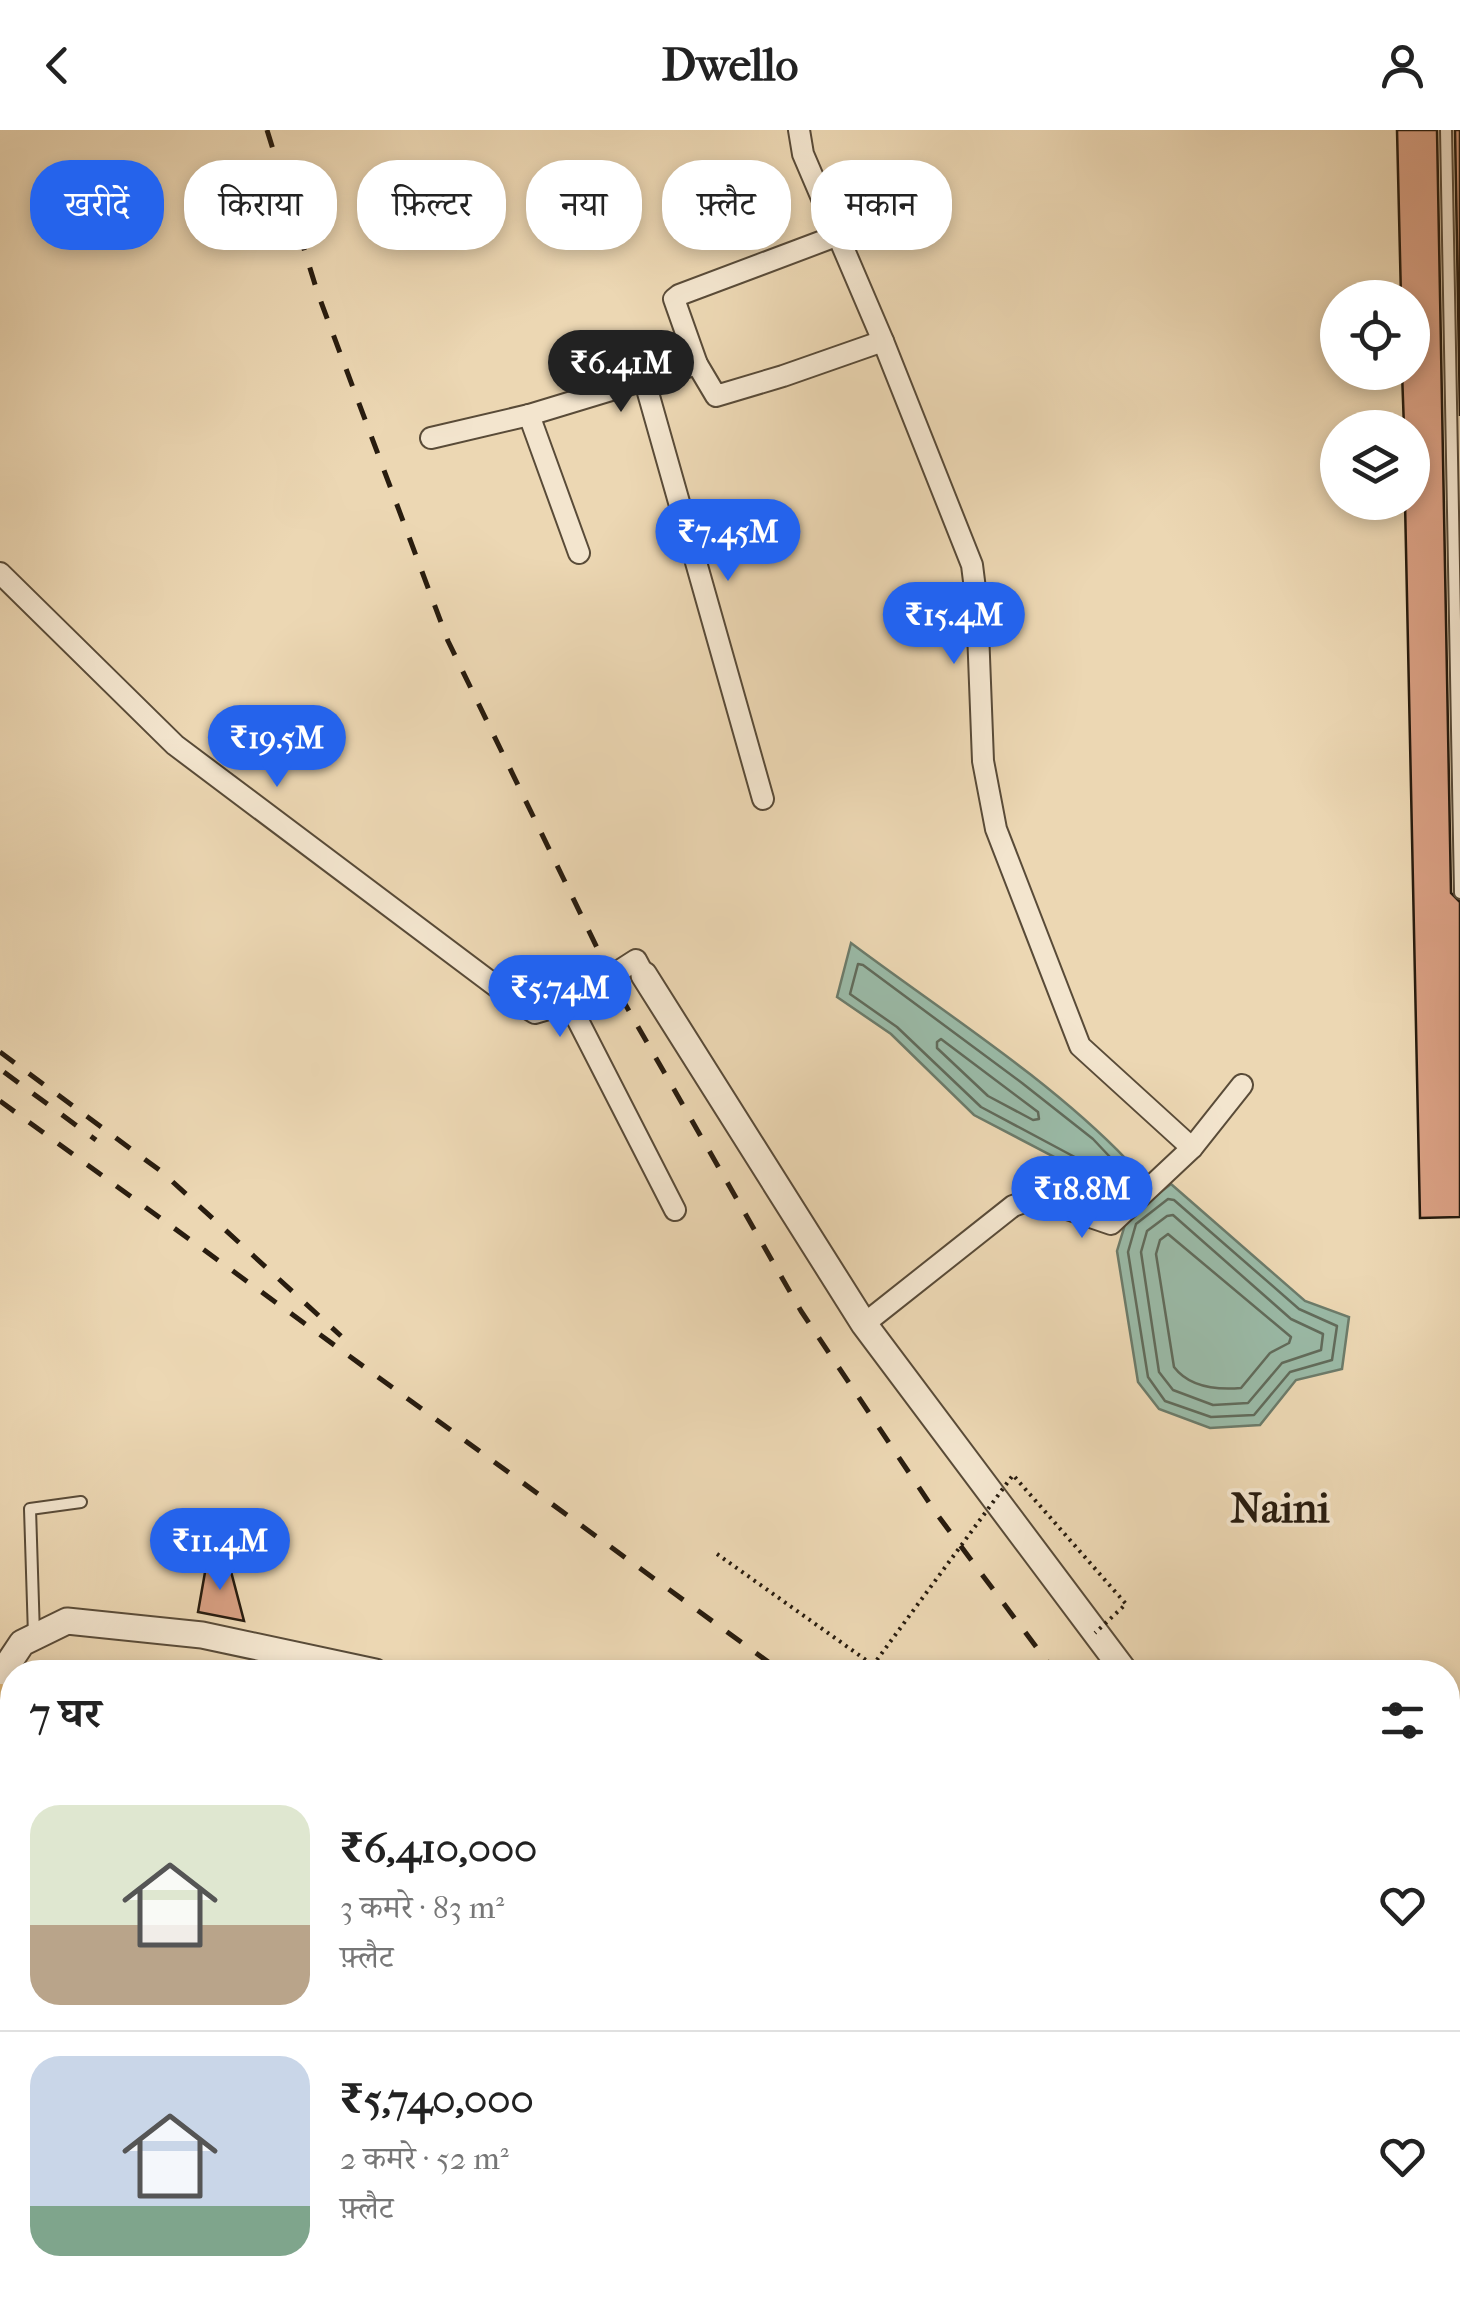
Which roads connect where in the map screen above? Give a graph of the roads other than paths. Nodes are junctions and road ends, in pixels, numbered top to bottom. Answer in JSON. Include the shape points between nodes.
{"nodes":[{"id":1,"x":799,"y":130,"type":"edge"},
{"id":2,"x":1446,"y":130,"type":"edge"},
{"id":3,"x":811,"y":174,"type":"edge"},
{"id":4,"x":811,"y":245,"type":"edge"},
{"id":5,"x":842,"y":250,"type":"edge"},
{"id":6,"x":883,"y":340,"type":"junction"},
{"id":7,"x":1455,"y":362,"type":"edge"},
{"id":8,"x":697,"y":364,"type":"junction"},
{"id":9,"x":645,"y":382,"type":"junction"},
{"id":10,"x":529,"y":415,"type":"junction"},
{"id":11,"x":431,"y":438,"type":"dead end"},
{"id":12,"x":579,"y":553,"type":"dead end"},
{"id":13,"x":0,"y":573,"type":"edge"},
{"id":14,"x":1458,"y":730,"type":"edge"},
{"id":15,"x":762,"y":800,"type":"dead end"},
{"id":16,"x":1460,"y":893,"type":"edge"},
{"id":17,"x":644,"y":975,"type":"joint"},
{"id":18,"x":569,"y":1002,"type":"junction"},
{"id":19,"x":1242,"y":1085,"type":"dead end"},
{"id":20,"x":1192,"y":1148,"type":"junction"},
{"id":21,"x":675,"y":1210,"type":"dead end"},
{"id":22,"x":864,"y":1324,"type":"junction"},
{"id":23,"x":81,"y":1502,"type":"dead end"},
{"id":24,"x":34,"y":1636,"type":"junction"},
{"id":25,"x":14,"y":1660,"type":"edge"},
{"id":26,"x":306,"y":1660,"type":"edge"},
{"id":27,"x":1115,"y":1660,"type":"edge"}],
"edges":[{"from":1,"to":3,"type":"street"},
{"from":2,"to":7,"type":"lane"},
{"from":4,"to":8,"type":"street","via":[[674,299]]},
{"from":5,"to":6,"type":"street"},
{"from":6,"to":8,"type":"street","via":[[716,396]]},
{"from":6,"to":20,"type":"street","via":[[972,565],[982,761],[996,828],[1080,1046]]},
{"from":7,"to":14,"type":"lane"},
{"from":8,"to":9,"type":"street"},
{"from":9,"to":10,"type":"street"},
{"from":9,"to":15,"type":"street"},
{"from":10,"to":11,"type":"street"},
{"from":10,"to":12,"type":"street"},
{"from":13,"to":18,"type":"street","via":[[176,745],[517,1002],[535,1013]]},
{"from":14,"to":16,"type":"lane"},
{"from":17,"to":18,"type":"street","via":[[636,960]]},
{"from":17,"to":22,"type":"street"},
{"from":18,"to":21,"type":"street"},
{"from":19,"to":20,"type":"street"},
{"from":20,"to":22,"type":"street","via":[[1111,1224],[1035,1198],[1013,1206]]},
{"from":22,"to":27,"type":"street"},
{"from":23,"to":24,"type":"lane","via":[[30,1509]]},
{"from":24,"to":25,"type":"street"},
{"from":24,"to":26,"type":"street","via":[[80,1622],[202,1635]]}]}
